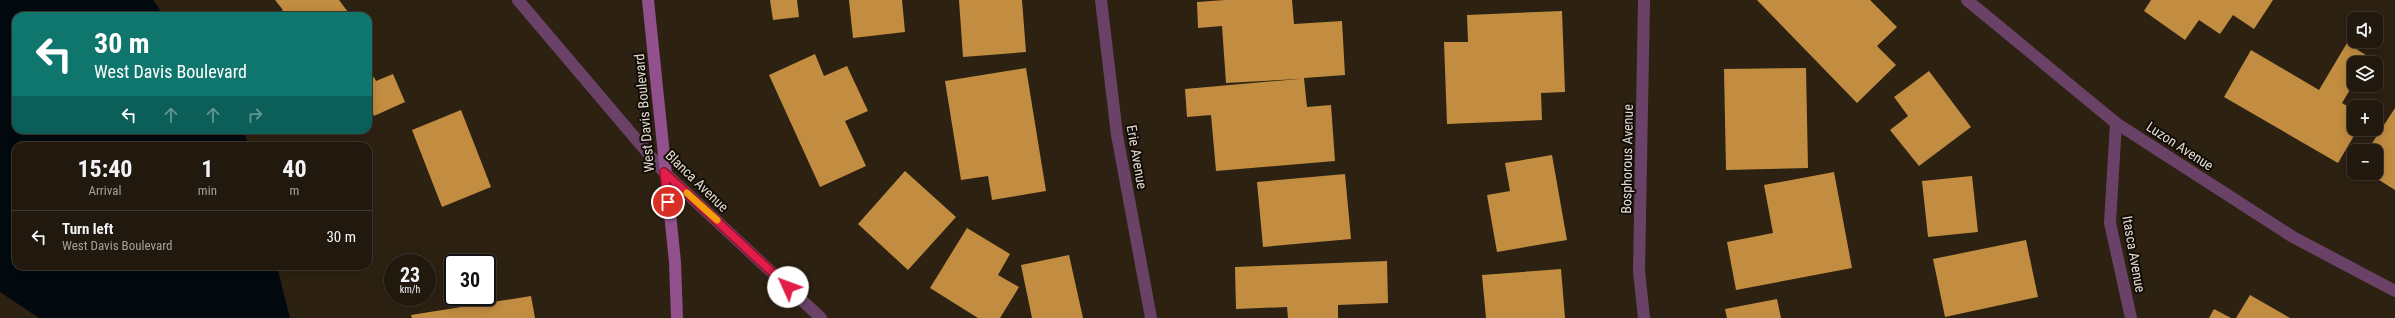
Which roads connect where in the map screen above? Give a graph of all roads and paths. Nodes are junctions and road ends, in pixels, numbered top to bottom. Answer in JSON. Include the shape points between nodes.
{"nodes":[{"id":1,"x":518,"y":0,"type":"edge"},
{"id":2,"x":648,"y":0,"type":"edge"},
{"id":3,"x":1100,"y":0,"type":"edge"},
{"id":4,"x":1644,"y":0,"type":"edge"},
{"id":5,"x":1967,"y":0,"type":"edge"},
{"id":6,"x":2116,"y":122,"type":"junction"},
{"id":7,"x":664,"y":172,"type":"junction"},
{"id":8,"x":2395,"y":291,"type":"edge"},
{"id":9,"x":677,"y":318,"type":"edge"},
{"id":10,"x":821,"y":318,"type":"edge"},
{"id":11,"x":1151,"y":318,"type":"edge"},
{"id":12,"x":1644,"y":318,"type":"edge"},
{"id":13,"x":2131,"y":318,"type":"edge"}],
"edges":[{"from":1,"to":7,"type":"street","name":"Blanca Avenue"},
{"from":2,"to":7,"type":"street","name":"West Davis Boulevard"},
{"from":3,"to":11,"type":"street","name":"Erie Avenue","via":[[1117,135]]},
{"from":4,"to":12,"type":"street","name":"Bosphorous Avenue","via":[[1639,271]]},
{"from":5,"to":6,"type":"street","name":"Luzon Avenue"},
{"from":6,"to":8,"type":"street","name":"Luzon Avenue","via":[[2293,237]]},
{"from":6,"to":13,"type":"street","name":"Itasca Avenue","via":[[2110,223]]},
{"from":7,"to":9,"type":"street","name":"West Davis Boulevard","via":[[675,262]]},
{"from":7,"to":10,"type":"street","name":"Blanca Avenue"}]}
